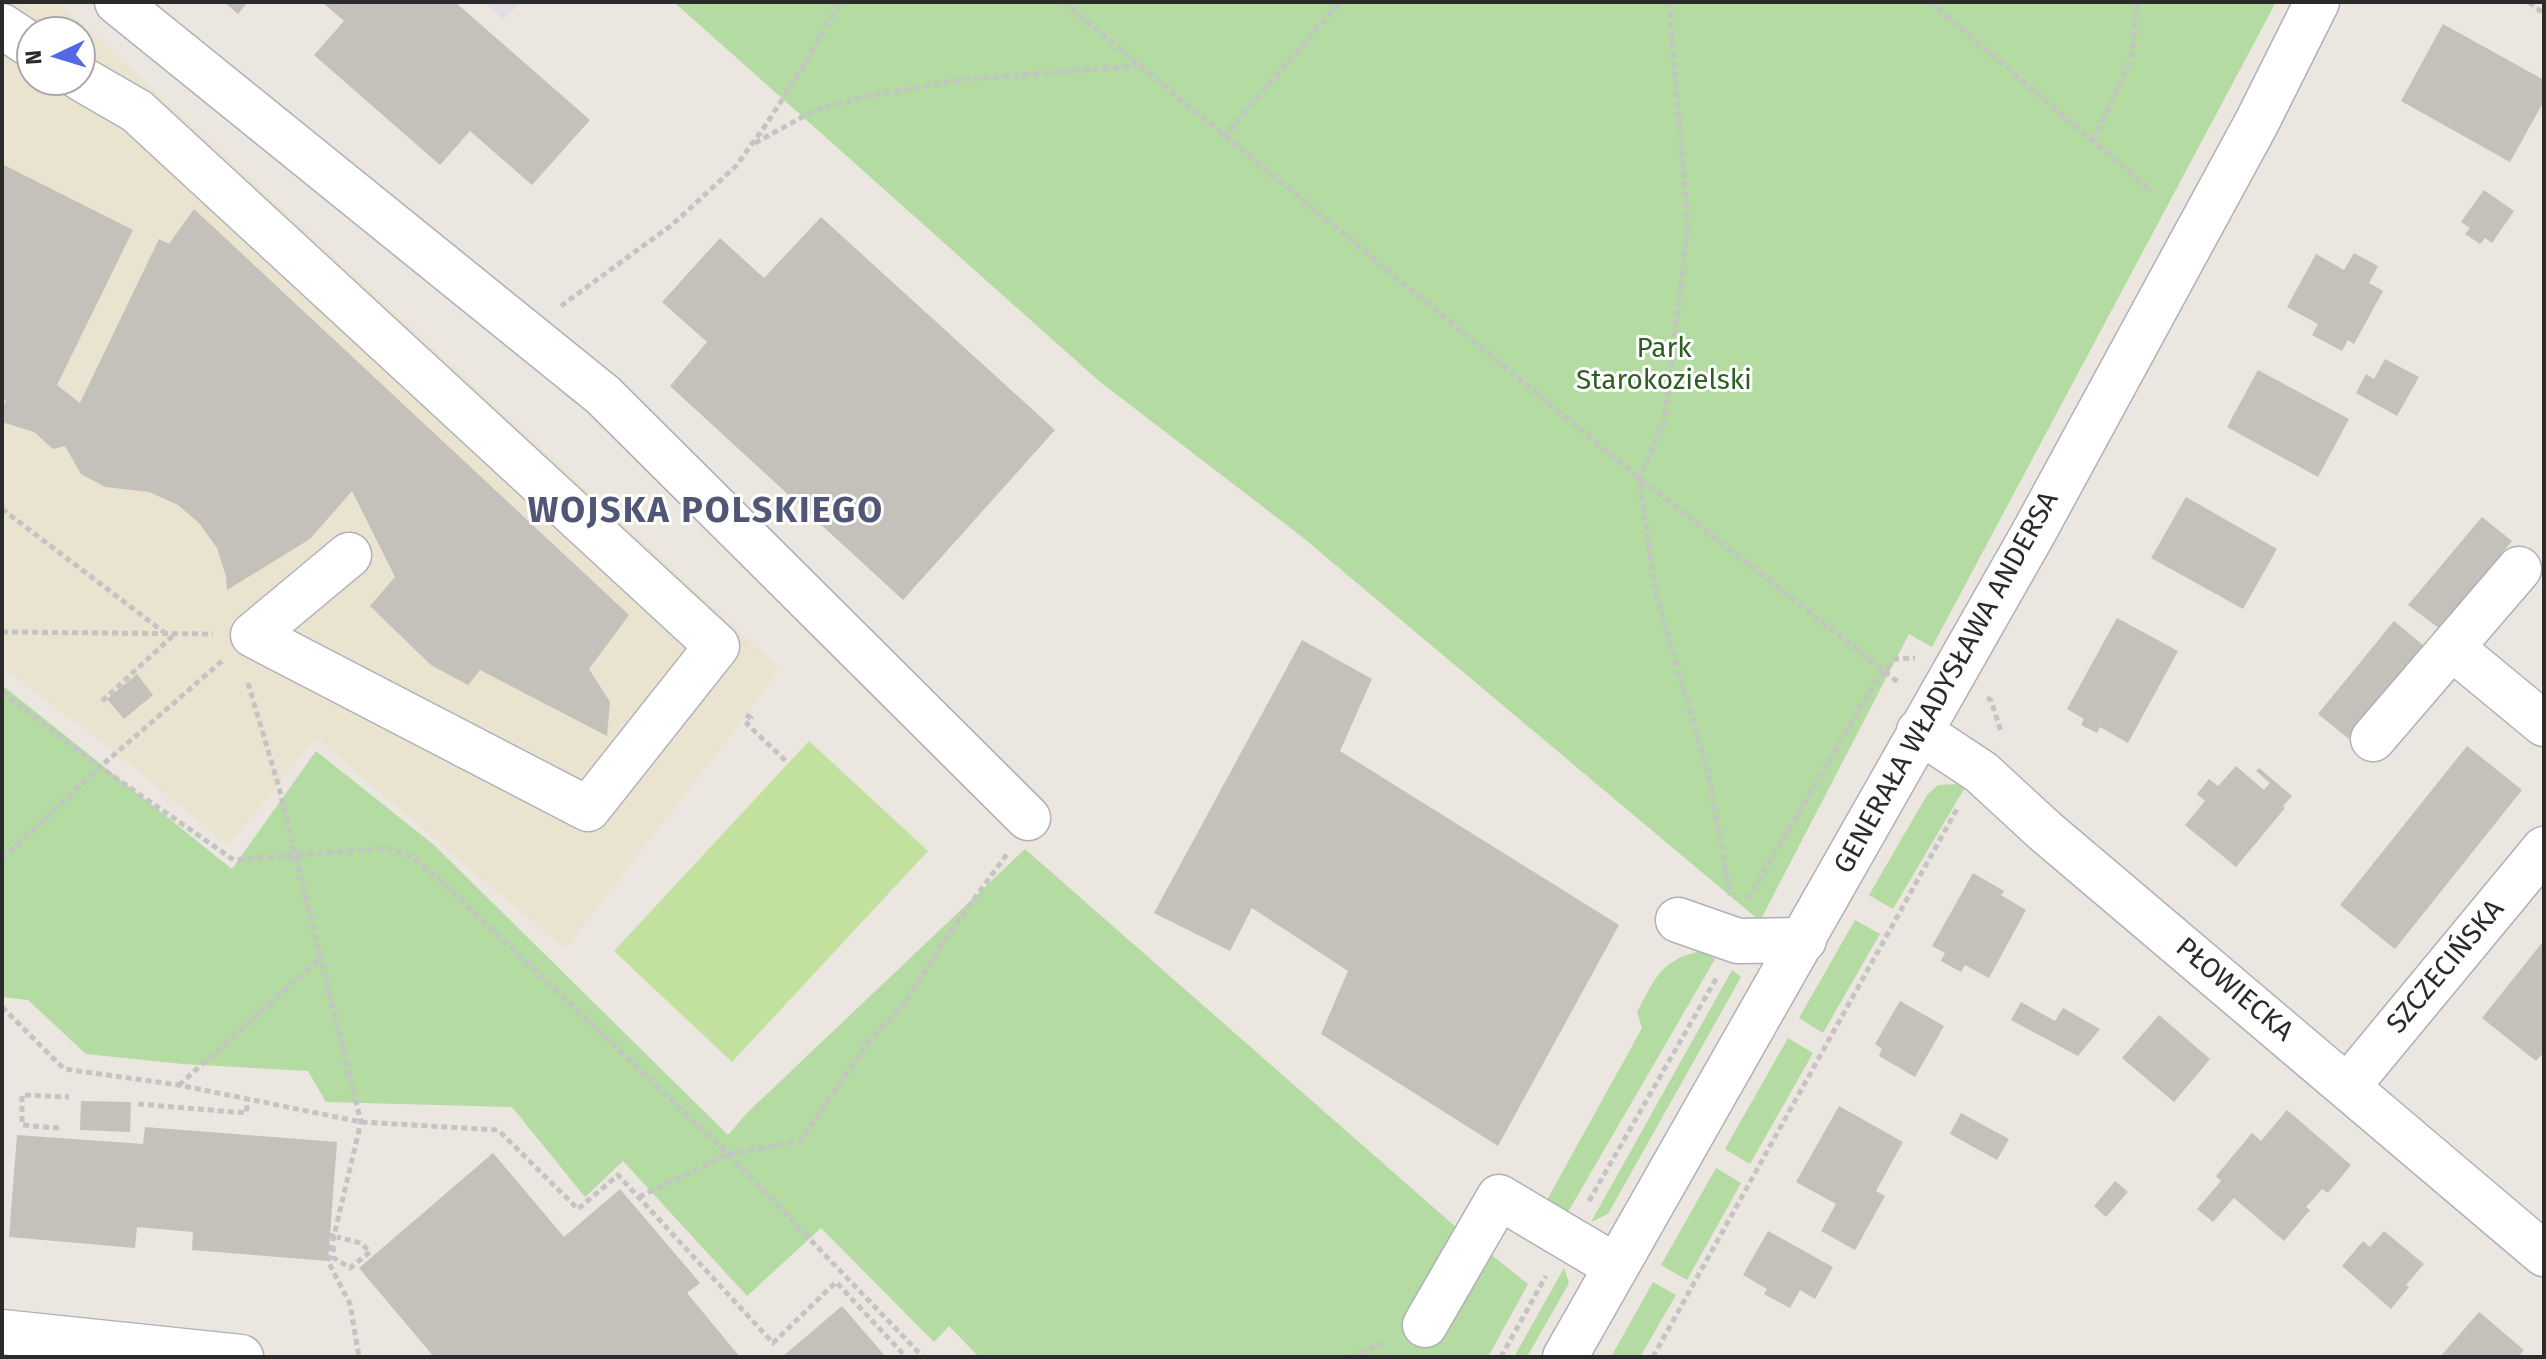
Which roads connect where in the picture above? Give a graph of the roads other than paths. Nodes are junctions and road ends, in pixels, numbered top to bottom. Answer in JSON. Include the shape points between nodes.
{"nodes":[{"id":1,"x":117,"y":2,"type":"edge"},
{"id":2,"x":2317,"y":2,"type":"edge"},
{"id":3,"x":96,"y":87,"type":"edge"},
{"id":4,"x":349,"y":555,"type":"dead end"},
{"id":5,"x":2519,"y":569,"type":"dead end"},
{"id":6,"x":2452,"y":648,"type":"junction"},
{"id":7,"x":2544,"y":724,"type":"edge"},
{"id":8,"x":1919,"y":731,"type":"junction"},
{"id":9,"x":2373,"y":739,"type":"dead end"},
{"id":10,"x":1028,"y":818,"type":"road end"},
{"id":11,"x":2544,"y":849,"type":"edge"},
{"id":12,"x":1678,"y":920,"type":"dead end"},
{"id":13,"x":1804,"y":940,"type":"junction"},
{"id":14,"x":2348,"y":1086,"type":"junction"},
{"id":15,"x":2544,"y":1254,"type":"edge"},
{"id":16,"x":1615,"y":1266,"type":"junction"},
{"id":17,"x":1425,"y":1325,"type":"dead end"},
{"id":18,"x":2,"y":1332,"type":"edge"},
{"id":19,"x":241,"y":1357,"type":"edge"},
{"id":20,"x":1565,"y":1357,"type":"edge"}],
"edges":[{"from":1,"to":10,"type":"street","via":[[603,395]]},
{"from":2,"to":8,"type":"street","name":"GENERAŁA WŁADYSŁAWA ANDERSA","via":[[2034,532]]},
{"from":3,"to":4,"type":"street","via":[[137,111],[717,646],[588,809],[245,641]]},
{"from":5,"to":6,"type":"street"},
{"from":6,"to":7,"type":"street"},
{"from":6,"to":9,"type":"street"},
{"from":8,"to":13,"type":"street","name":"GENERAŁA WŁADYSŁAWA ANDERSA"},
{"from":8,"to":14,"type":"street","name":"PŁOWIECKA","via":[[1981,772]]},
{"from":11,"to":14,"type":"street","name":"SZCZECIŃSKA"},
{"from":12,"to":13,"type":"street","via":[[1738,941]]},
{"from":13,"to":16,"type":"street","name":"GENERAŁA WŁADYSŁAWA ANDERSA"},
{"from":14,"to":15,"type":"street","name":"PŁOWIECKA"},
{"from":16,"to":17,"type":"street","via":[[1499,1197]]},
{"from":16,"to":20,"type":"street","name":"GENERAŁA WŁADYSŁAWA ANDERSA"},
{"from":18,"to":19,"type":"street"}]}
